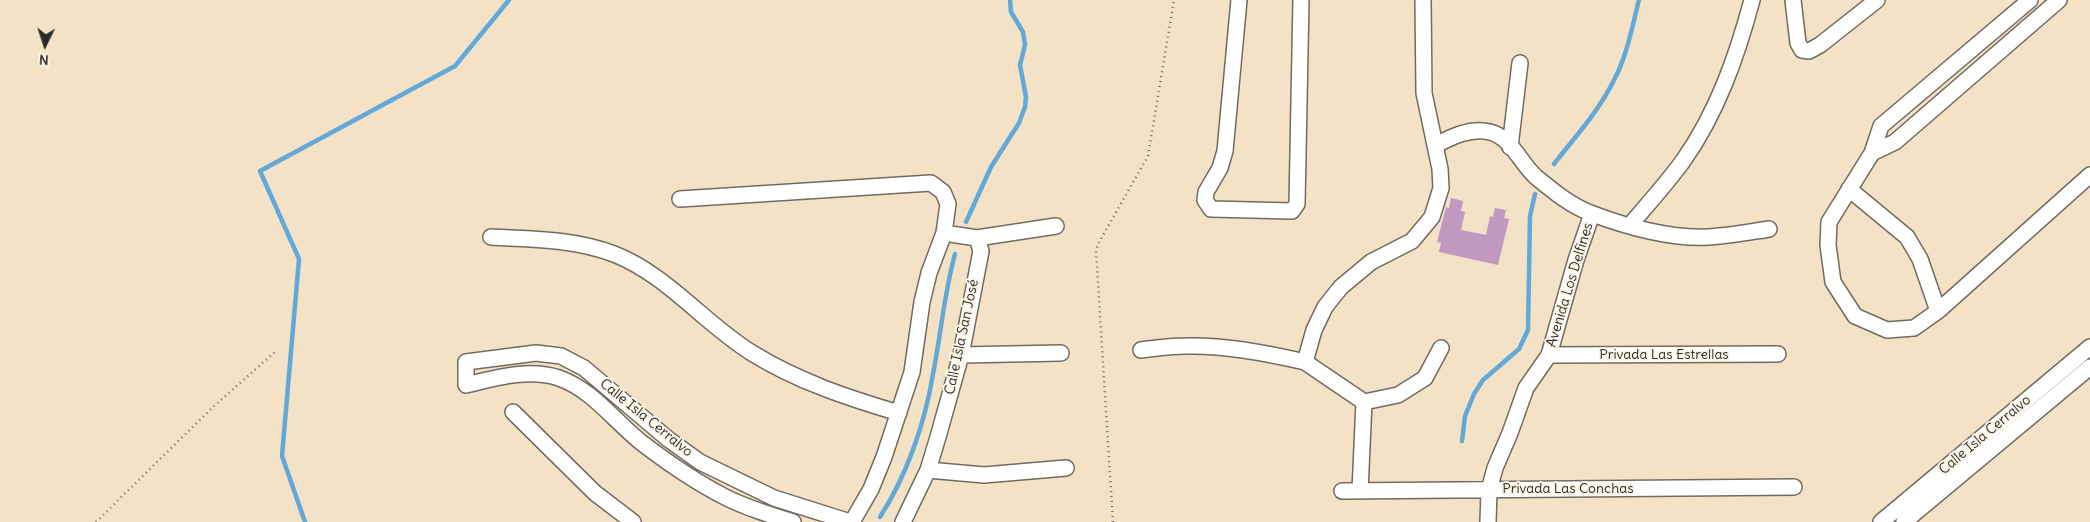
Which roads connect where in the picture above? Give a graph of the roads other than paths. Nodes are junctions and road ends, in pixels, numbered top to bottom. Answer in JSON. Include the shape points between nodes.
{"nodes":[{"id":1,"x":1240,"y":0,"type":"edge"},
{"id":2,"x":1301,"y":0,"type":"edge"},
{"id":3,"x":1423,"y":0,"type":"edge"},
{"id":4,"x":1752,"y":0,"type":"edge"},
{"id":5,"x":1793,"y":0,"type":"edge"},
{"id":6,"x":1877,"y":0,"type":"edge"},
{"id":7,"x":2030,"y":0,"type":"edge"},
{"id":8,"x":2059,"y":0,"type":"edge"},
{"id":9,"x":1520,"y":62,"type":"dead end"},
{"id":10,"x":1436,"y":145,"type":"junction"},
{"id":11,"x":1510,"y":147,"type":"junction"},
{"id":12,"x":1872,"y":153,"type":"junction"},
{"id":13,"x":2090,"y":175,"type":"edge"},
{"id":14,"x":1849,"y":190,"type":"junction"},
{"id":15,"x":680,"y":199,"type":"dead end"},
{"id":16,"x":1592,"y":214,"type":"junction"},
{"id":17,"x":1630,"y":225,"type":"junction"},
{"id":18,"x":1056,"y":226,"type":"dead end"},
{"id":19,"x":1769,"y":229,"type":"dead end"},
{"id":20,"x":944,"y":233,"type":"junction"},
{"id":21,"x":491,"y":237,"type":"dead end"},
{"id":22,"x":976,"y":238,"type":"junction"},
{"id":23,"x":1938,"y":311,"type":"junction"},
{"id":24,"x":2090,"y":347,"type":"edge"},
{"id":25,"x":1441,"y":348,"type":"dead end"},
{"id":26,"x":1141,"y":350,"type":"dead end"},
{"id":27,"x":1061,"y":353,"type":"dead end"},
{"id":28,"x":1778,"y":354,"type":"dead end"},
{"id":29,"x":961,"y":355,"type":"junction"},
{"id":30,"x":1549,"y":355,"type":"junction"},
{"id":31,"x":2074,"y":361,"type":"junction"},
{"id":32,"x":1305,"y":362,"type":"junction"},
{"id":33,"x":2088,"y":374,"type":"edge"},
{"id":34,"x":1364,"y":402,"type":"junction"},
{"id":35,"x":514,"y":412,"type":"dead end"},
{"id":36,"x":899,"y":413,"type":"junction"},
{"id":37,"x":1066,"y":468,"type":"dead end"},
{"id":38,"x":928,"y":470,"type":"junction"},
{"id":39,"x":1794,"y":488,"type":"dead end"},
{"id":40,"x":1489,"y":490,"type":"junction"},
{"id":41,"x":1342,"y":491,"type":"dead end"},
{"id":42,"x":1360,"y":491,"type":"junction"},
{"id":43,"x":633,"y":522,"type":"edge"},
{"id":44,"x":793,"y":522,"type":"edge"},
{"id":45,"x":851,"y":522,"type":"edge"},
{"id":46,"x":902,"y":522,"type":"edge"},
{"id":47,"x":1488,"y":522,"type":"edge"},
{"id":48,"x":1881,"y":522,"type":"edge"},
{"id":49,"x":1904,"y":522,"type":"edge"}],
"edges":[{"from":1,"to":2,"type":"street","via":[[1225,151],[1220,168],[1206,192],[1205,200],[1211,210],[1292,211],[1298,204]]},
{"from":3,"to":10,"type":"street","via":[[1424,93]]},
{"from":4,"to":17,"type":"street","via":[[1728,77],[1702,129],[1683,160]]},
{"from":5,"to":6,"type":"street","via":[[1798,43],[1802,50],[1809,51]]},
{"from":7,"to":12,"type":"street","via":[[1881,126]]},
{"from":8,"to":12,"type":"street","via":[[1895,142]]},
{"from":9,"to":11,"type":"street"},
{"from":10,"to":11,"type":"street","via":[[1452,136],[1490,132]]},
{"from":10,"to":32,"type":"street","via":[[1440,188],[1432,217],[1412,241],[1371,262],[1341,287],[1314,330]]},
{"from":11,"to":16,"type":"street","via":[[1532,174],[1560,197]]},
{"from":12,"to":14,"type":"street"},
{"from":13,"to":23,"type":"street"},
{"from":14,"to":23,"type":"street","via":[[1907,237],[1920,259]]},
{"from":14,"to":23,"type":"street","via":[[1829,222],[1828,245],[1833,282],[1855,316],[1887,330],[1914,328]]},
{"from":15,"to":20,"type":"street","via":[[931,183],[943,192],[948,204]]},
{"from":16,"to":17,"type":"street"},
{"from":16,"to":30,"type":"street","name":"Avenida Los Delfines"},
{"from":17,"to":19,"type":"street","via":[[1687,237],[1725,236]]},
{"from":18,"to":22,"type":"street"},
{"from":20,"to":22,"type":"street"},
{"from":20,"to":36,"type":"street","via":[[929,272],[912,372]]},
{"from":21,"to":36,"type":"street","via":[[582,244],[615,254],[652,275],[752,353],[812,384]]},
{"from":22,"to":29,"type":"street","name":"Calle Isla San José","via":[[981,251]]},
{"from":24,"to":31,"type":"street","name":"Calle Isla Cerralvo"},
{"from":25,"to":34,"type":"street","via":[[1424,378],[1398,395]]},
{"from":26,"to":32,"type":"street","via":[[1188,346],[1273,354]]},
{"from":27,"to":29,"type":"street"},
{"from":28,"to":30,"type":"street","name":"Privada Las Estrellas"},
{"from":29,"to":38,"type":"street","name":"Calle Isla San José"},
{"from":30,"to":40,"type":"street","name":"Avenida Los Delfines","via":[[1526,388]]},
{"from":31,"to":33,"type":"street"},
{"from":31,"to":48,"type":"street","name":"Calle Isla Cerralvo"},
{"from":32,"to":34,"type":"street"},
{"from":33,"to":49,"type":"street","name":"Calle Isla Cerralvo"},
{"from":34,"to":42,"type":"street"},
{"from":35,"to":43,"type":"street","via":[[596,493]]},
{"from":36,"to":45,"type":"street","via":[[871,488]]},
{"from":37,"to":38,"type":"street","via":[[984,476]]},
{"from":38,"to":46,"type":"street","name":"Calle Isla San José"},
{"from":39,"to":40,"type":"street","name":"Privada Las Conchas"},
{"from":40,"to":42,"type":"street","name":"Privada Las Conchas"},
{"from":40,"to":47,"type":"street","name":"Avenida Los Delfines"},
{"from":41,"to":42,"type":"street","name":"Privada Las Conchas"},
{"from":44,"to":45,"type":"street","name":"Calle Isla Cerralvo","via":[[725,497],[685,473],[641,442],[587,393],[560,378],[540,374],[509,375],[466,385],[466,362],[536,353],[561,356],[584,368],[700,462],[774,498]]}]}
